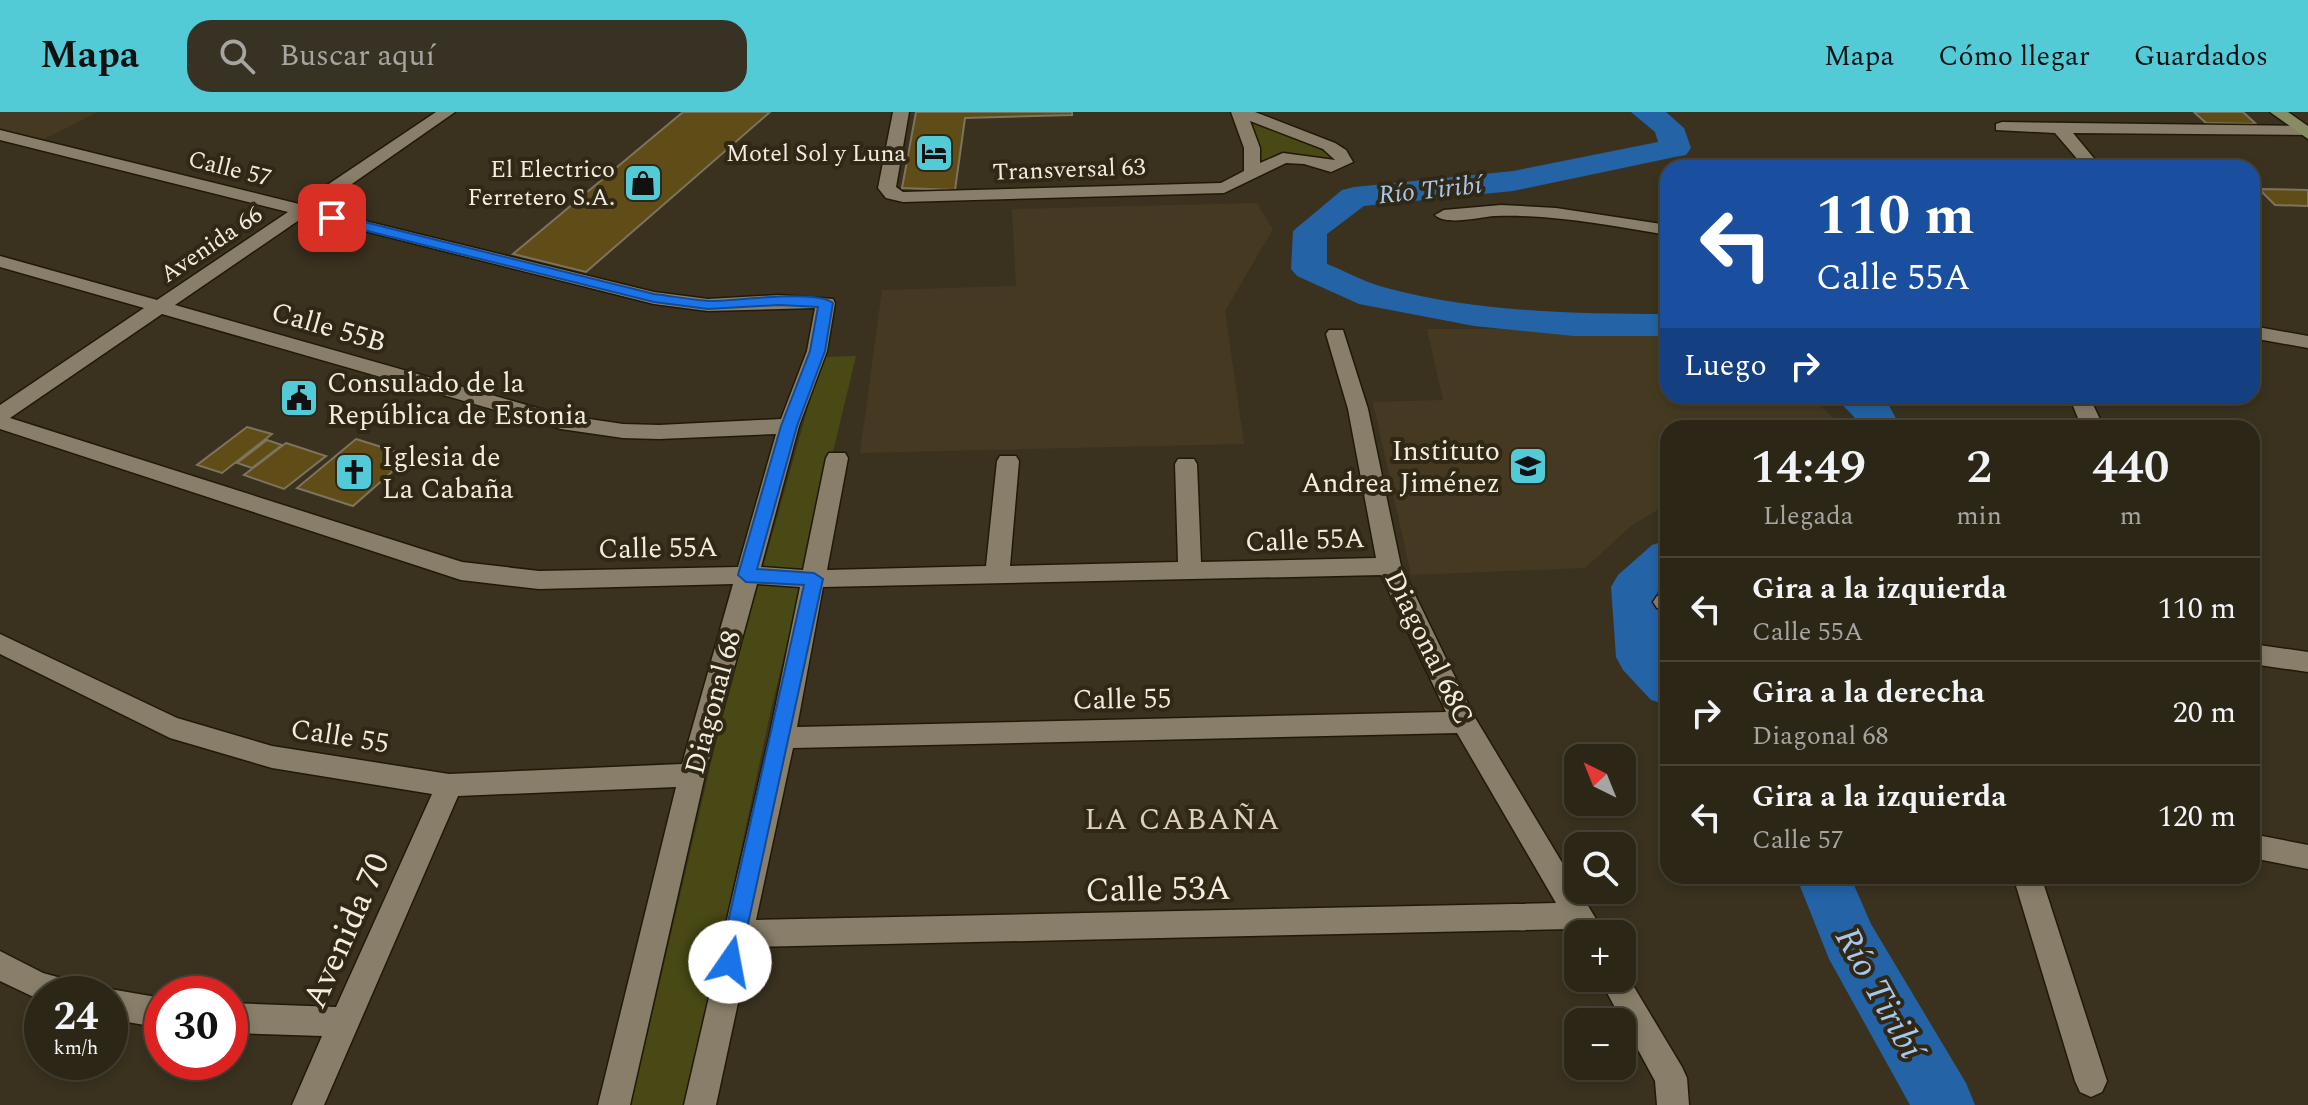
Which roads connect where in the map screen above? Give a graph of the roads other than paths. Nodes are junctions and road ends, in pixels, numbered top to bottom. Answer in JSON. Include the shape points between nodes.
{"nodes":[{"id":1,"x":447,"y":112,"type":"edge"},
{"id":2,"x":901,"y":112,"type":"edge"},
{"id":3,"x":1240,"y":112,"type":"edge"},
{"id":4,"x":2278,"y":112,"type":"edge"},
{"id":5,"x":2002,"y":127,"type":"dead end"},
{"id":6,"x":2060,"y":128,"type":"junction"},
{"id":7,"x":2306,"y":132,"type":"edge"},
{"id":8,"x":0,"y":135,"type":"edge"},
{"id":9,"x":2087,"y":160,"type":"edge"},
{"id":10,"x":1252,"y":174,"type":"junction"},
{"id":11,"x":302,"y":211,"type":"junction"},
{"id":12,"x":1444,"y":215,"type":"dead end"},
{"id":13,"x":1660,"y":229,"type":"edge"},
{"id":14,"x":0,"y":261,"type":"edge"},
{"id":15,"x":826,"y":303,"type":"joint"},
{"id":16,"x":161,"y":306,"type":"junction"},
{"id":17,"x":2260,"y":333,"type":"edge"},
{"id":18,"x":1336,"y":334,"type":"dead end"},
{"id":19,"x":2308,"y":342,"type":"edge"},
{"id":20,"x":0,"y":415,"type":"edge"},
{"id":21,"x":0,"y":422,"type":"edge"},
{"id":22,"x":789,"y":426,"type":"junction"},
{"id":23,"x":837,"y":458,"type":"dead end"},
{"id":24,"x":1008,"y":461,"type":"dead end"},
{"id":25,"x":1186,"y":464,"type":"dead end"},
{"id":26,"x":1389,"y":566,"type":"junction"},
{"id":27,"x":1190,"y":572,"type":"junction"},
{"id":28,"x":746,"y":575,"type":"junction"},
{"id":29,"x":997,"y":575,"type":"junction"},
{"id":30,"x":814,"y":579,"type":"junction"},
{"id":31,"x":0,"y":643,"type":"edge"},
{"id":32,"x":2260,"y":655,"type":"edge"},
{"id":33,"x":2308,"y":662,"type":"edge"},
{"id":34,"x":1464,"y":722,"type":"junction"},
{"id":35,"x":782,"y":738,"type":"junction"},
{"id":36,"x":692,"y":775,"type":"junction"},
{"id":37,"x":449,"y":785,"type":"junction"},
{"id":38,"x":2260,"y":848,"type":"edge"},
{"id":39,"x":2308,"y":857,"type":"edge"},
{"id":40,"x":2029,"y":884,"type":"edge"},
{"id":41,"x":1582,"y":920,"type":"edge"},
{"id":42,"x":1564,"y":925,"type":"edge"},
{"id":43,"x":737,"y":934,"type":"junction"},
{"id":44,"x":0,"y":965,"type":"edge"},
{"id":45,"x":24,"y":978,"type":"edge"},
{"id":46,"x":1622,"y":992,"type":"edge"},
{"id":47,"x":248,"y":1019,"type":"edge"},
{"id":48,"x":344,"y":1022,"type":"junction"},
{"id":49,"x":2091,"y":1081,"type":"dead end"},
{"id":50,"x":308,"y":1105,"type":"edge"},
{"id":51,"x":614,"y":1105,"type":"edge"},
{"id":52,"x":700,"y":1105,"type":"edge"},
{"id":53,"x":1673,"y":1105,"type":"edge"}],
"edges":[{"from":1,"to":11,"type":"street","name":"Avenida 66"},
{"from":2,"to":10,"type":"street","name":"Transversal 63","via":[[887,188],[903,197],[1224,188]]},
{"from":3,"to":10,"type":"street","via":[[1252,148]]},
{"from":3,"to":10,"type":"street","name":"Transversal 63","via":[[1329,146],[1345,162],[1331,167],[1283,158]]},
{"from":4,"to":7,"type":"main road"},
{"from":5,"to":6,"type":"street"},
{"from":6,"to":7,"type":"street"},
{"from":6,"to":9,"type":"street"},
{"from":8,"to":11,"type":"street","name":"Calle 57"},
{"from":11,"to":15,"type":"street","name":"Calle 57","via":[[654,298],[708,305]]},
{"from":11,"to":16,"type":"street","name":"Avenida 66"},
{"from":12,"to":13,"type":"street","via":[[1520,210]]},
{"from":14,"to":16,"type":"street","name":"Calle 55B"},
{"from":15,"to":22,"type":"street","name":"Diagonal 68","via":[[817,351]]},
{"from":16,"to":20,"type":"street","name":"Avenida 66"},
{"from":16,"to":22,"type":"street","name":"Calle 55B","via":[[561,422],[659,432]]},
{"from":17,"to":19,"type":"street"},
{"from":18,"to":26,"type":"street","name":"Diagonal 68C","via":[[1358,409]]},
{"from":21,"to":28,"type":"street","name":"Calle 55A","via":[[461,571],[539,580]]},
{"from":22,"to":28,"type":"street","name":"Diagonal 68"},
{"from":23,"to":30,"type":"street"},
{"from":24,"to":29,"type":"street"},
{"from":25,"to":27,"type":"street"},
{"from":26,"to":27,"type":"street","name":"Calle 55A"},
{"from":26,"to":34,"type":"street","name":"Diagonal 68C"},
{"from":27,"to":29,"type":"street","name":"Calle 55A"},
{"from":28,"to":30,"type":"street","name":"Calle 55A"},
{"from":28,"to":36,"type":"street","name":"Diagonal 68"},
{"from":29,"to":30,"type":"street","name":"Calle 55A"},
{"from":30,"to":35,"type":"street"},
{"from":31,"to":37,"type":"street","name":"Calle 55","via":[[170,727],[272,757]]},
{"from":32,"to":33,"type":"street"},
{"from":34,"to":35,"type":"street","name":"Calle 55"},
{"from":34,"to":41,"type":"street","name":"Diagonal 68C"},
{"from":35,"to":43,"type":"street"},
{"from":36,"to":37,"type":"street","name":"Calle 55"},
{"from":36,"to":51,"type":"street","name":"Diagonal 68"},
{"from":37,"to":48,"type":"street","name":"Avenida 70"},
{"from":38,"to":39,"type":"street"},
{"from":40,"to":49,"type":"street"},
{"from":42,"to":43,"type":"street","name":"Calle 53A"},
{"from":43,"to":52,"type":"street"},
{"from":44,"to":45,"type":"street"},
{"from":46,"to":53,"type":"street","via":[[1671,1078]]},
{"from":47,"to":48,"type":"street"},
{"from":48,"to":50,"type":"street","name":"Avenida 70"}]}
